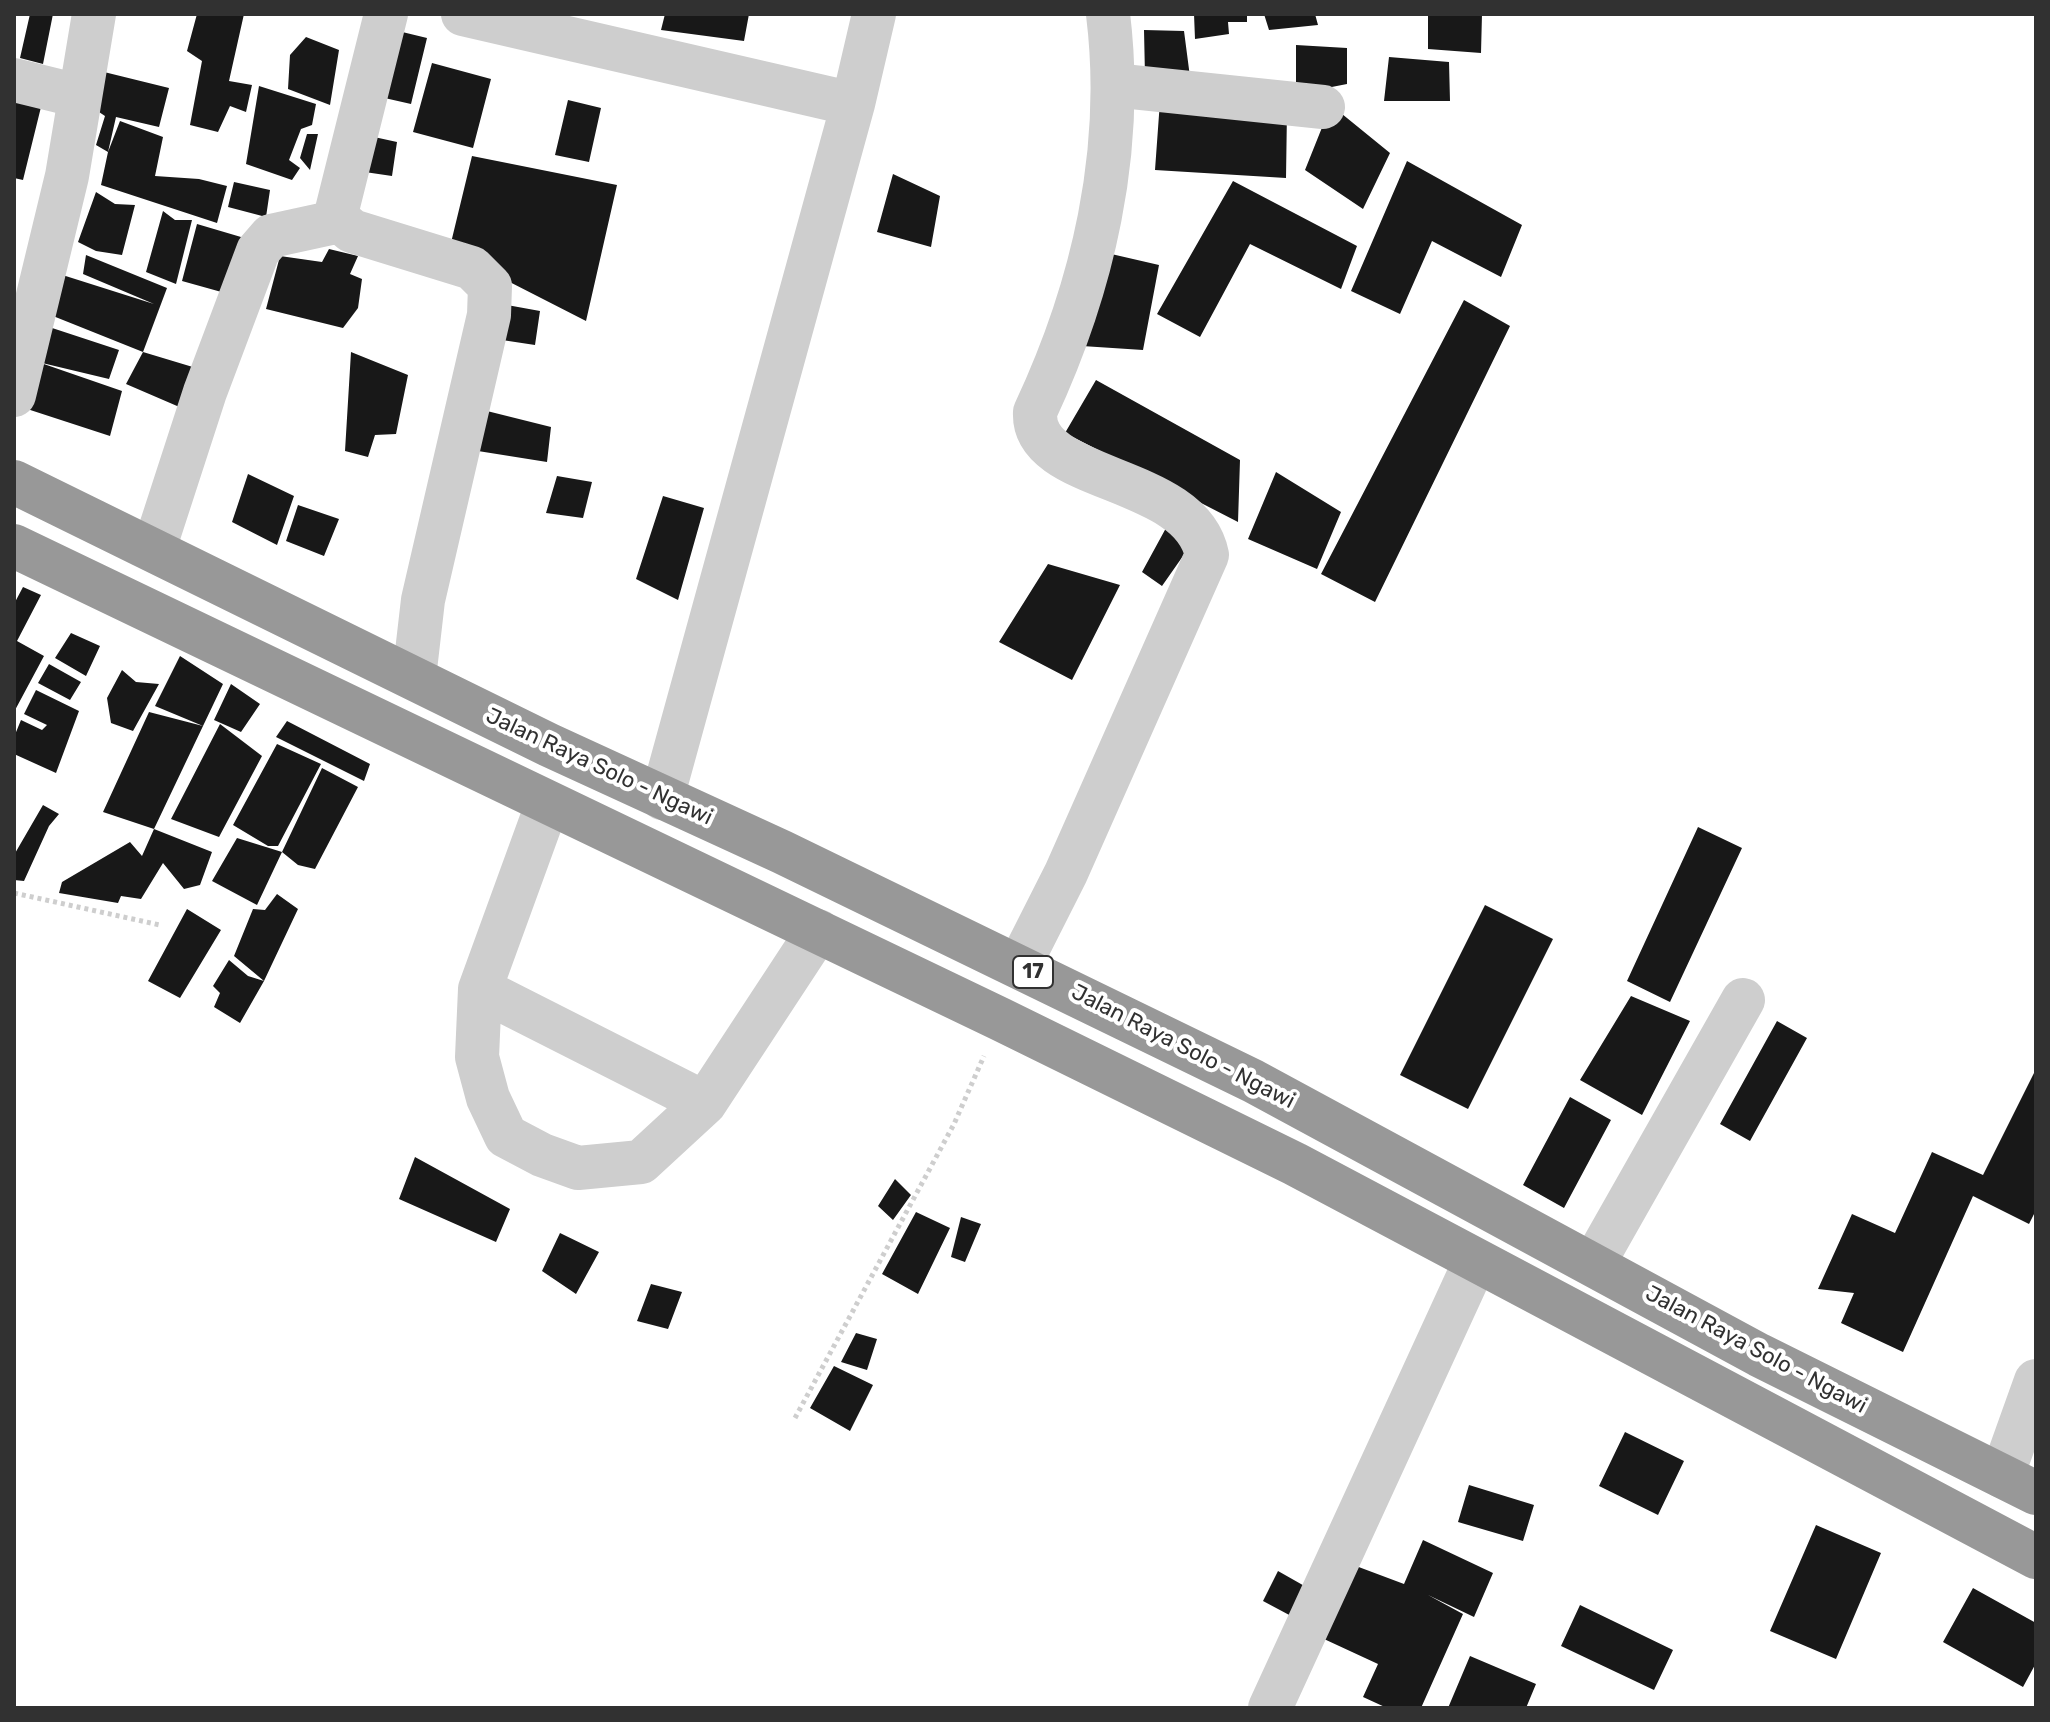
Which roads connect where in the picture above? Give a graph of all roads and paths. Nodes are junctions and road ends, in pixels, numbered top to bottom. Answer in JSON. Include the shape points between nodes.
{"nodes":[{"id":1,"x":94,"y":14,"type":"edge"},
{"id":2,"x":386,"y":14,"type":"edge"},
{"id":3,"x":463,"y":14,"type":"edge"},
{"id":4,"x":874,"y":14,"type":"edge"},
{"id":5,"x":1108,"y":14,"type":"edge"},
{"id":6,"x":14,"y":80,"type":"edge"},
{"id":7,"x":1113,"y":85,"type":"junction"},
{"id":8,"x":79,"y":96,"type":"junction"},
{"id":9,"x":853,"y":104,"type":"junction"},
{"id":10,"x":1323,"y":107,"type":"dead end"},
{"id":11,"x":340,"y":221,"type":"junction"},
{"id":12,"x":14,"y":395,"type":"edge"},
{"id":13,"x":14,"y":482,"type":"edge"},
{"id":14,"x":14,"y":546,"type":"edge"},
{"id":15,"x":154,"y":549,"type":"junction"},
{"id":16,"x":414,"y":678,"type":"junction"},
{"id":17,"x":662,"y":798,"type":"junction"},
{"id":18,"x":547,"y":805,"type":"junction"},
{"id":19,"x":14,"y":893,"type":"edge"},
{"id":20,"x":160,"y":925,"type":"dead end"},
{"id":21,"x":818,"y":931,"type":"junction"},
{"id":22,"x":1019,"y":966,"type":"junction"},
{"id":23,"x":480,"y":989,"type":"junction"},
{"id":24,"x":1743,"y":1000,"type":"dead end"},
{"id":25,"x":1000,"y":1019,"type":"junction"},
{"id":26,"x":705,"y":1103,"type":"junction"},
{"id":27,"x":1475,"y":1262,"type":"junction"},
{"id":28,"x":1594,"y":1263,"type":"junction"},
{"id":29,"x":2036,"y":1381,"type":"edge"},
{"id":30,"x":795,"y":1418,"type":"dead end"},
{"id":31,"x":2019,"y":1485,"type":"edge"},
{"id":32,"x":2036,"y":1557,"type":"edge"},
{"id":33,"x":1287,"y":1702,"type":"edge"}],
"edges":[{"from":1,"to":8,"type":"street"},
{"from":2,"to":11,"type":"street","via":[[337,210]]},
{"from":3,"to":9,"type":"street"},
{"from":4,"to":9,"type":"street"},
{"from":5,"to":7,"type":"street"},
{"from":6,"to":8,"type":"street"},
{"from":7,"to":10,"type":"street"},
{"from":7,"to":22,"type":"street","via":[[1107,182],[1091,258],[1034,427],[1043,443],[1068,460],[1158,499],[1184,516],[1203,536],[1207,555],[1066,873]]},
{"from":8,"to":12,"type":"street","via":[[67,176]]},
{"from":9,"to":17,"type":"street"},
{"from":11,"to":15,"type":"street","via":[[271,236],[258,251]]},
{"from":11,"to":16,"type":"street","via":[[352,231],[472,268],[490,286],[489,315],[423,600]]},
{"from":13,"to":15,"type":"highway","name":"Jalan Raya Solo - Ngawi","number":"17"},
{"from":14,"to":18,"type":"highway"},
{"from":15,"to":16,"type":"highway","name":"Jalan Raya Solo - Ngawi","number":"17"},
{"from":16,"to":17,"type":"highway","name":"Jalan Raya Solo - Ngawi","number":"17"},
{"from":17,"to":22,"type":"highway","name":"Jalan Raya Solo - Ngawi","number":"17"},
{"from":18,"to":21,"type":"highway"},
{"from":18,"to":23,"type":"street"},
{"from":19,"to":20,"type":"path"},
{"from":21,"to":25,"type":"highway"},
{"from":21,"to":26,"type":"street"},
{"from":22,"to":28,"type":"highway","name":"Jalan Raya Solo - Ngawi","number":"17","via":[[1253,1081]]},
{"from":23,"to":26,"type":"street"},
{"from":23,"to":26,"type":"street","via":[[477,1057],[488,1098],[506,1136],[542,1155],[578,1168],[641,1162]]},
{"from":24,"to":28,"type":"street"},
{"from":25,"to":27,"type":"highway","via":[[1295,1164]]},
{"from":25,"to":30,"type":"path","via":[[954,1124]]},
{"from":27,"to":32,"type":"highway"},
{"from":27,"to":33,"type":"street"},
{"from":28,"to":31,"type":"highway","name":"Jalan Raya Solo - Ngawi","number":"17","via":[[1759,1355]]},
{"from":29,"to":31,"type":"street"}]}
